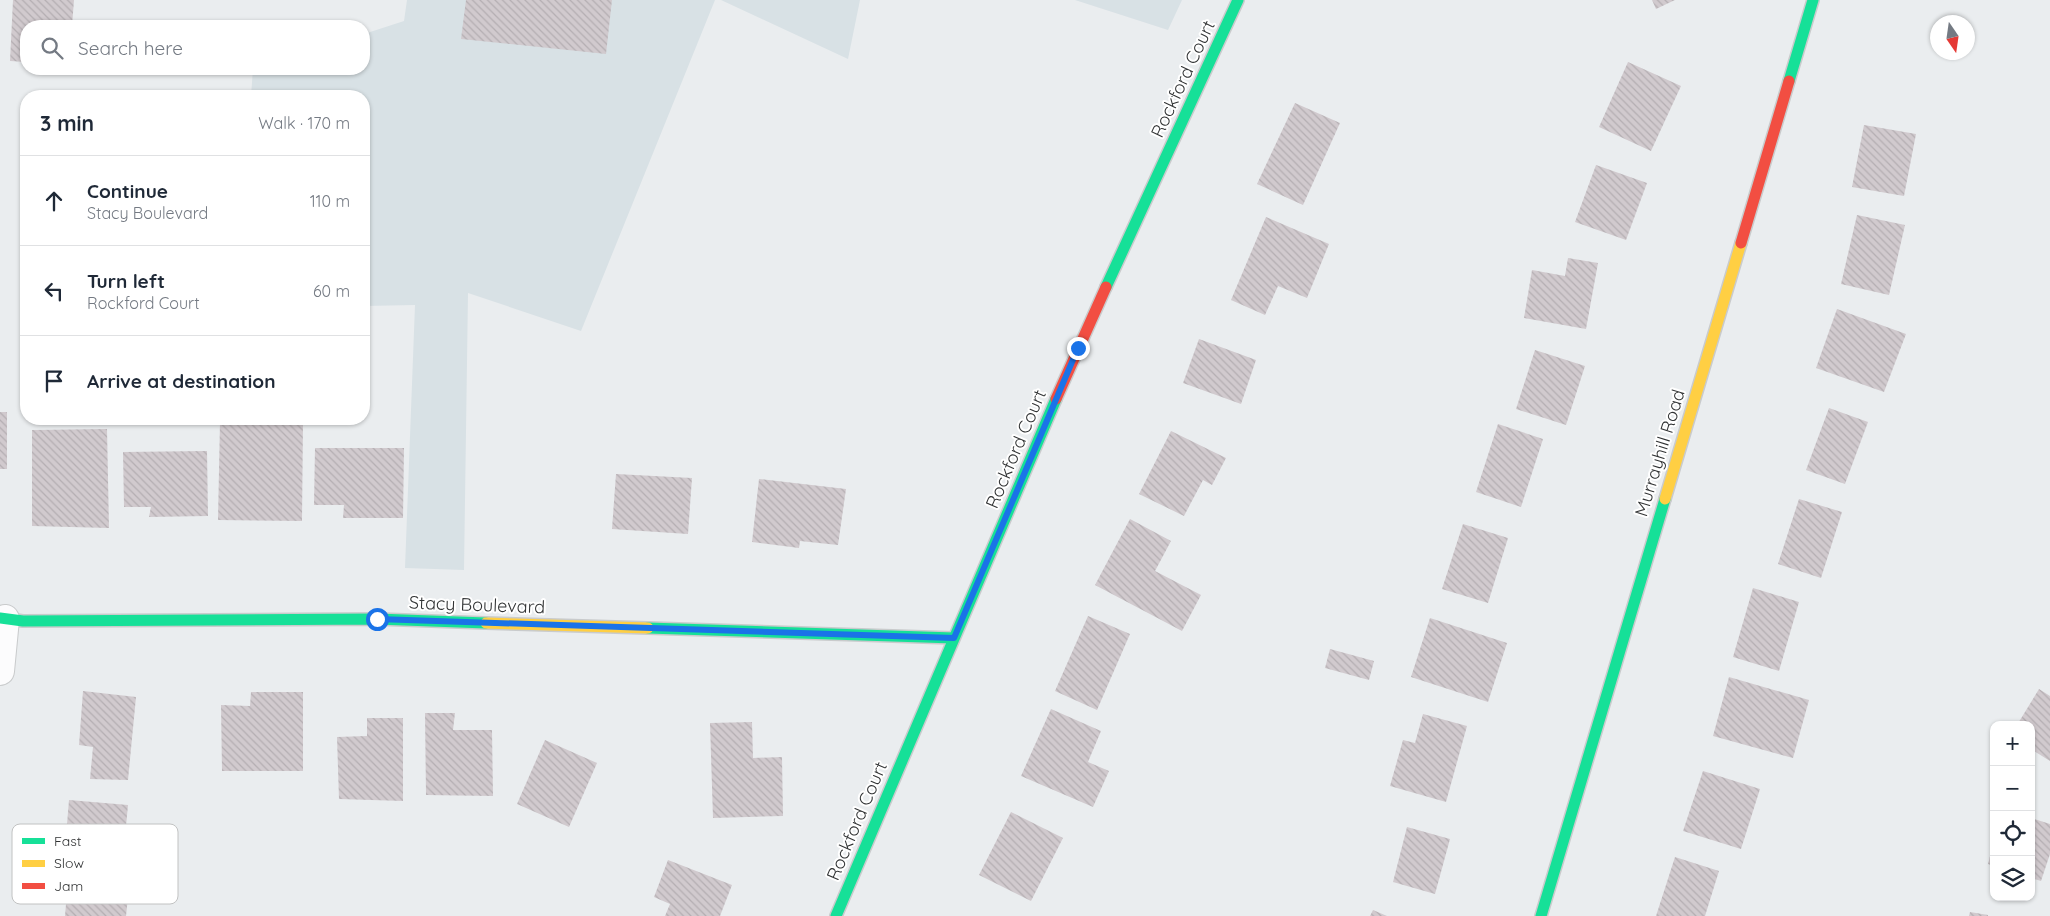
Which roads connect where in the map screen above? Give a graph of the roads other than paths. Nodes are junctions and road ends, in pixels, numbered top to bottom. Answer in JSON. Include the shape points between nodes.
{"nodes":[{"id":1,"x":1238,"y":0,"type":"edge"},
{"id":2,"x":1813,"y":0,"type":"edge"},
{"id":3,"x":2,"y":618,"type":"edge"},
{"id":4,"x":954,"y":638,"type":"junction"},
{"id":5,"x":0,"y":671,"type":"edge"},
{"id":6,"x":836,"y":916,"type":"edge"},
{"id":7,"x":1541,"y":916,"type":"edge"}],
"edges":[{"from":1,"to":4,"type":"street","name":"Rockford Court","via":[[1078,348]]},
{"from":2,"to":7,"type":"street","name":"Murrayhill Road"},
{"from":3,"to":4,"type":"street","name":"Stacy Boulevard","via":[[23,621],[377,619]]},
{"from":3,"to":5,"type":"street"},
{"from":4,"to":6,"type":"street","name":"Rockford Court"}]}
